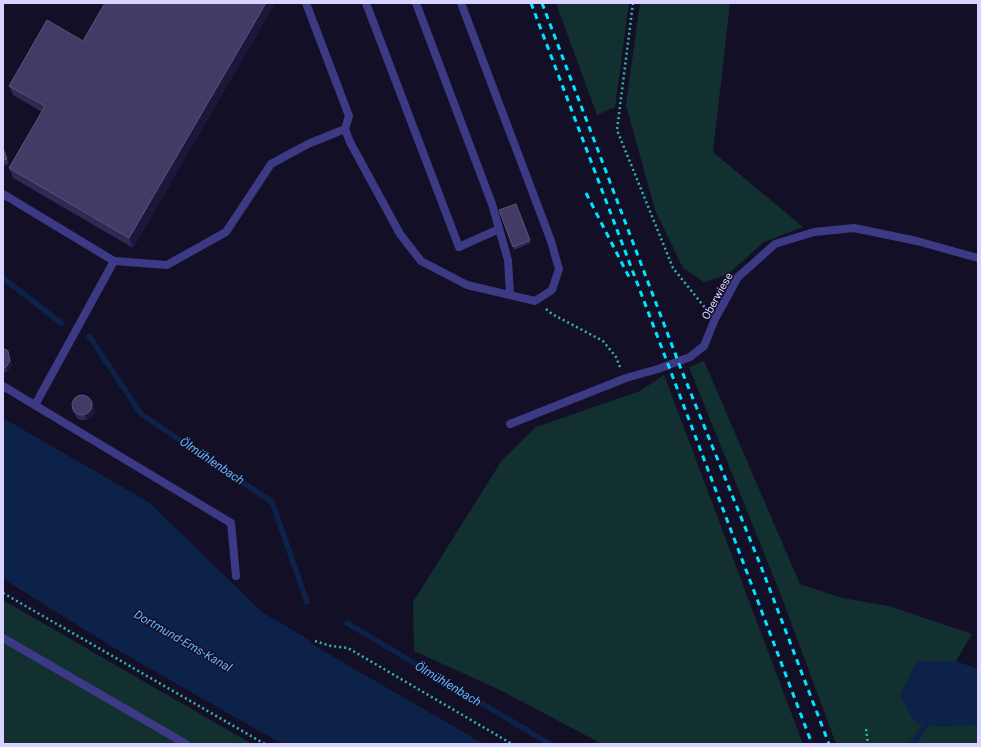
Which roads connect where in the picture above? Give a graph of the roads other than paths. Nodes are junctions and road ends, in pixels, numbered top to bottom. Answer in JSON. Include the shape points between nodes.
{"nodes":[{"id":1,"x":306,"y":3,"type":"edge"},
{"id":2,"x":366,"y":3,"type":"edge"},
{"id":3,"x":416,"y":3,"type":"edge"},
{"id":4,"x":462,"y":3,"type":"edge"},
{"id":5,"x":345,"y":129,"type":"junction"},
{"id":6,"x":3,"y":194,"type":"edge"},
{"id":7,"x":499,"y":229,"type":"junction"},
{"id":8,"x":978,"y":258,"type":"edge"},
{"id":9,"x":114,"y":261,"type":"junction"},
{"id":10,"x":510,"y":295,"type":"junction"},
{"id":11,"x":3,"y":386,"type":"edge"},
{"id":12,"x":35,"y":405,"type":"junction"},
{"id":13,"x":510,"y":424,"type":"dead end"},
{"id":14,"x":236,"y":576,"type":"dead end"},
{"id":15,"x":3,"y":638,"type":"edge"},
{"id":16,"x":186,"y":744,"type":"edge"}],
"edges":[{"from":1,"to":5,"type":"lane","via":[[349,116]]},
{"from":2,"to":7,"type":"lane","via":[[459,247]]},
{"from":3,"to":7,"type":"lane","via":[[492,204]]},
{"from":4,"to":10,"type":"lane","via":[[551,241],[559,270],[552,290],[535,301]]},
{"from":5,"to":9,"type":"lane","via":[[308,144],[271,164],[226,232],[219,236],[168,265]]},
{"from":5,"to":10,"type":"lane","via":[[400,234],[421,261],[467,285]]},
{"from":6,"to":9,"type":"lane"},
{"from":7,"to":10,"type":"lane","via":[[508,260]]},
{"from":8,"to":13,"type":"lane","name":"Oberwiese","via":[[917,241],[854,228],[814,232],[775,244],[738,277],[715,319],[704,346],[690,357],[626,378]]},
{"from":9,"to":12,"type":"lane"},
{"from":11,"to":12,"type":"lane"},
{"from":12,"to":14,"type":"lane","via":[[231,523]]},
{"from":15,"to":16,"type":"lane"}]}
